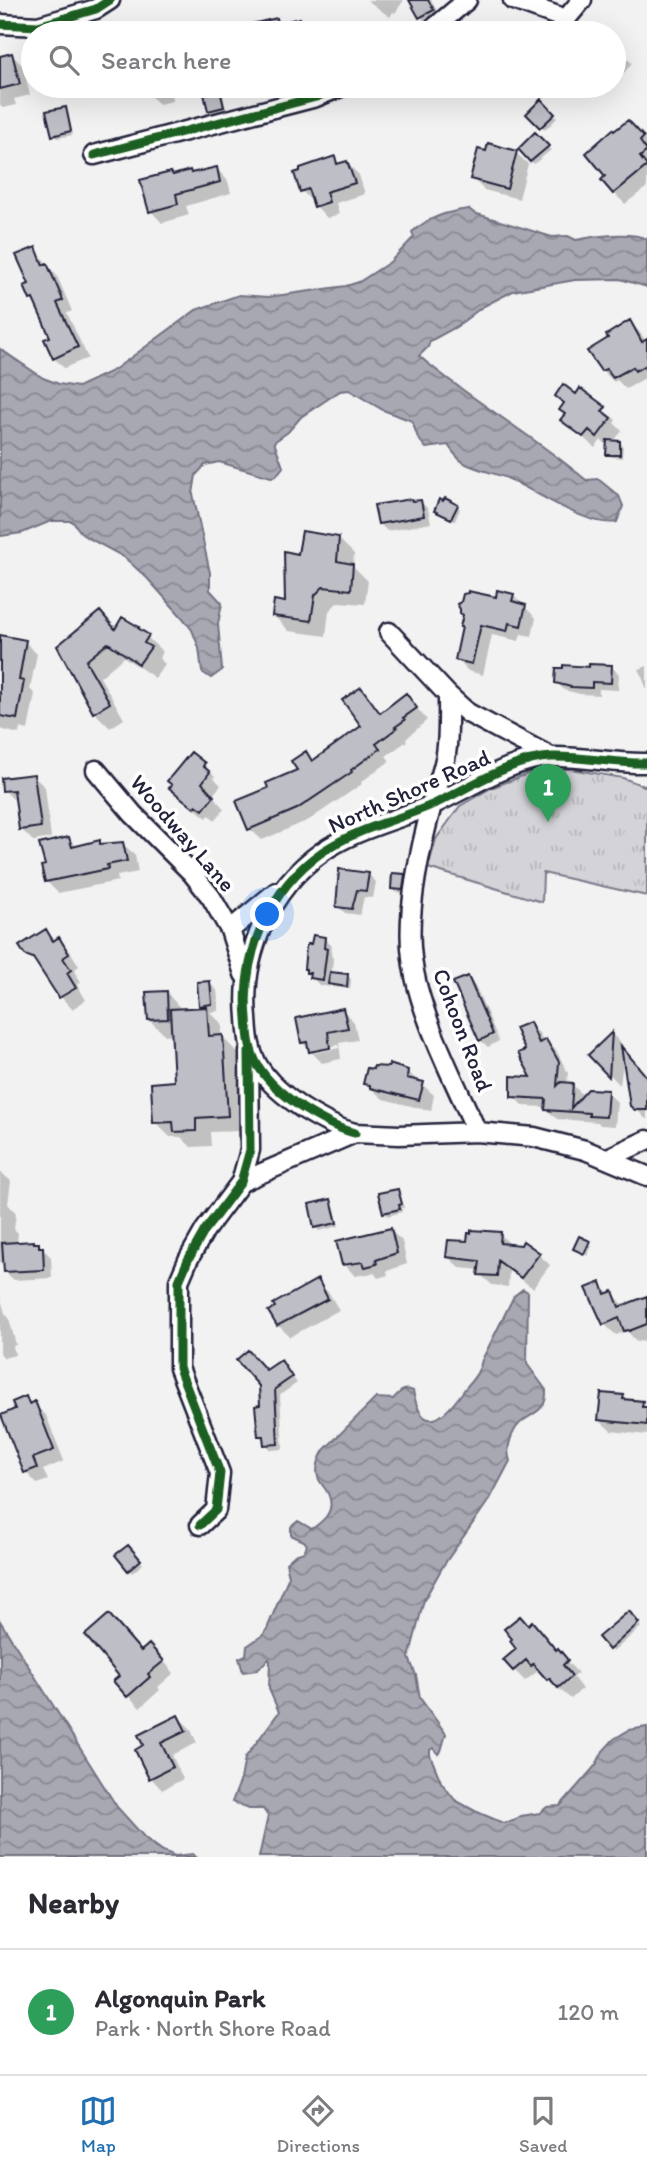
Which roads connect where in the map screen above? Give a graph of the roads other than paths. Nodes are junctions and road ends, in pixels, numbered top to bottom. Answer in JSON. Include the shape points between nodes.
{"nodes":[{"id":1,"x":110,"y":0,"type":"edge"},
{"id":2,"x":467,"y":0,"type":"edge"},
{"id":3,"x":513,"y":0,"type":"edge"},
{"id":4,"x":582,"y":0,"type":"edge"},
{"id":5,"x":54,"y":21,"type":"edge"},
{"id":6,"x":442,"y":21,"type":"edge"},
{"id":7,"x":0,"y":23,"type":"edge"},
{"id":8,"x":21,"y":25,"type":"edge"},
{"id":9,"x":312,"y":98,"type":"edge"},
{"id":10,"x":94,"y":155,"type":"dead end"},
{"id":11,"x":389,"y":632,"type":"dead end"},
{"id":12,"x":448,"y":695,"type":"junction"},
{"id":13,"x":551,"y":757,"type":"junction"},
{"id":14,"x":647,"y":763,"type":"edge"},
{"id":15,"x":96,"y":770,"type":"dead end"},
{"id":16,"x":432,"y":805,"type":"junction"},
{"id":17,"x":285,"y":887,"type":"junction"},
{"id":18,"x":230,"y":930,"type":"junction"},
{"id":19,"x":246,"y":980,"type":"junction"},
{"id":20,"x":249,"y":1046,"type":"junction"},
{"id":21,"x":355,"y":1132,"type":"junction"},
{"id":22,"x":477,"y":1132,"type":"junction"},
{"id":23,"x":647,"y":1140,"type":"edge"},
{"id":24,"x":608,"y":1158,"type":"junction"},
{"id":25,"x":647,"y":1176,"type":"edge"},
{"id":26,"x":241,"y":1182,"type":"junction"},
{"id":27,"x":200,"y":1525,"type":"dead end"}],
"edges":[{"from":1,"to":5,"type":"street"},
{"from":2,"to":6,"type":"street"},
{"from":3,"to":4,"type":"street","via":[[566,19]]},
{"from":7,"to":8,"type":"street"},
{"from":9,"to":10,"type":"street"},
{"from":11,"to":12,"type":"street"},
{"from":12,"to":13,"type":"street","via":[[468,713]]},
{"from":12,"to":16,"type":"street","name":"Cohoon Road","via":[[446,752]]},
{"from":13,"to":14,"type":"street","name":"North Shore Road"},
{"from":13,"to":16,"type":"street","name":"North Shore Road","via":[[510,767]]},
{"from":15,"to":18,"type":"street","name":"Woodway Lane","via":[[192,873]]},
{"from":16,"to":17,"type":"street","name":"North Shore Road","via":[[345,838],[320,853]]},
{"from":16,"to":22,"type":"street","name":"Cohoon Road","via":[[418,872],[411,958],[432,1029]]},
{"from":17,"to":18,"type":"street","name":"Woodway Lane"},
{"from":17,"to":19,"type":"street","name":"North Shore Road","via":[[255,940]]},
{"from":18,"to":19,"type":"street","name":"Woodway Lane"},
{"from":19,"to":20,"type":"street","name":"North Shore Road"},
{"from":20,"to":21,"type":"street","name":"North Shore Road","via":[[270,1082],[286,1097],[312,1115]]},
{"from":20,"to":26,"type":"street","name":"North Shore Road","via":[[250,1150]]},
{"from":21,"to":22,"type":"street"},
{"from":21,"to":26,"type":"street"},
{"from":22,"to":24,"type":"street","via":[[534,1137]]},
{"from":23,"to":24,"type":"street"},
{"from":24,"to":25,"type":"street"},
{"from":26,"to":27,"type":"street","name":"North Shore Road","via":[[205,1230],[179,1281],[179,1368],[220,1473],[216,1510]]}]}
